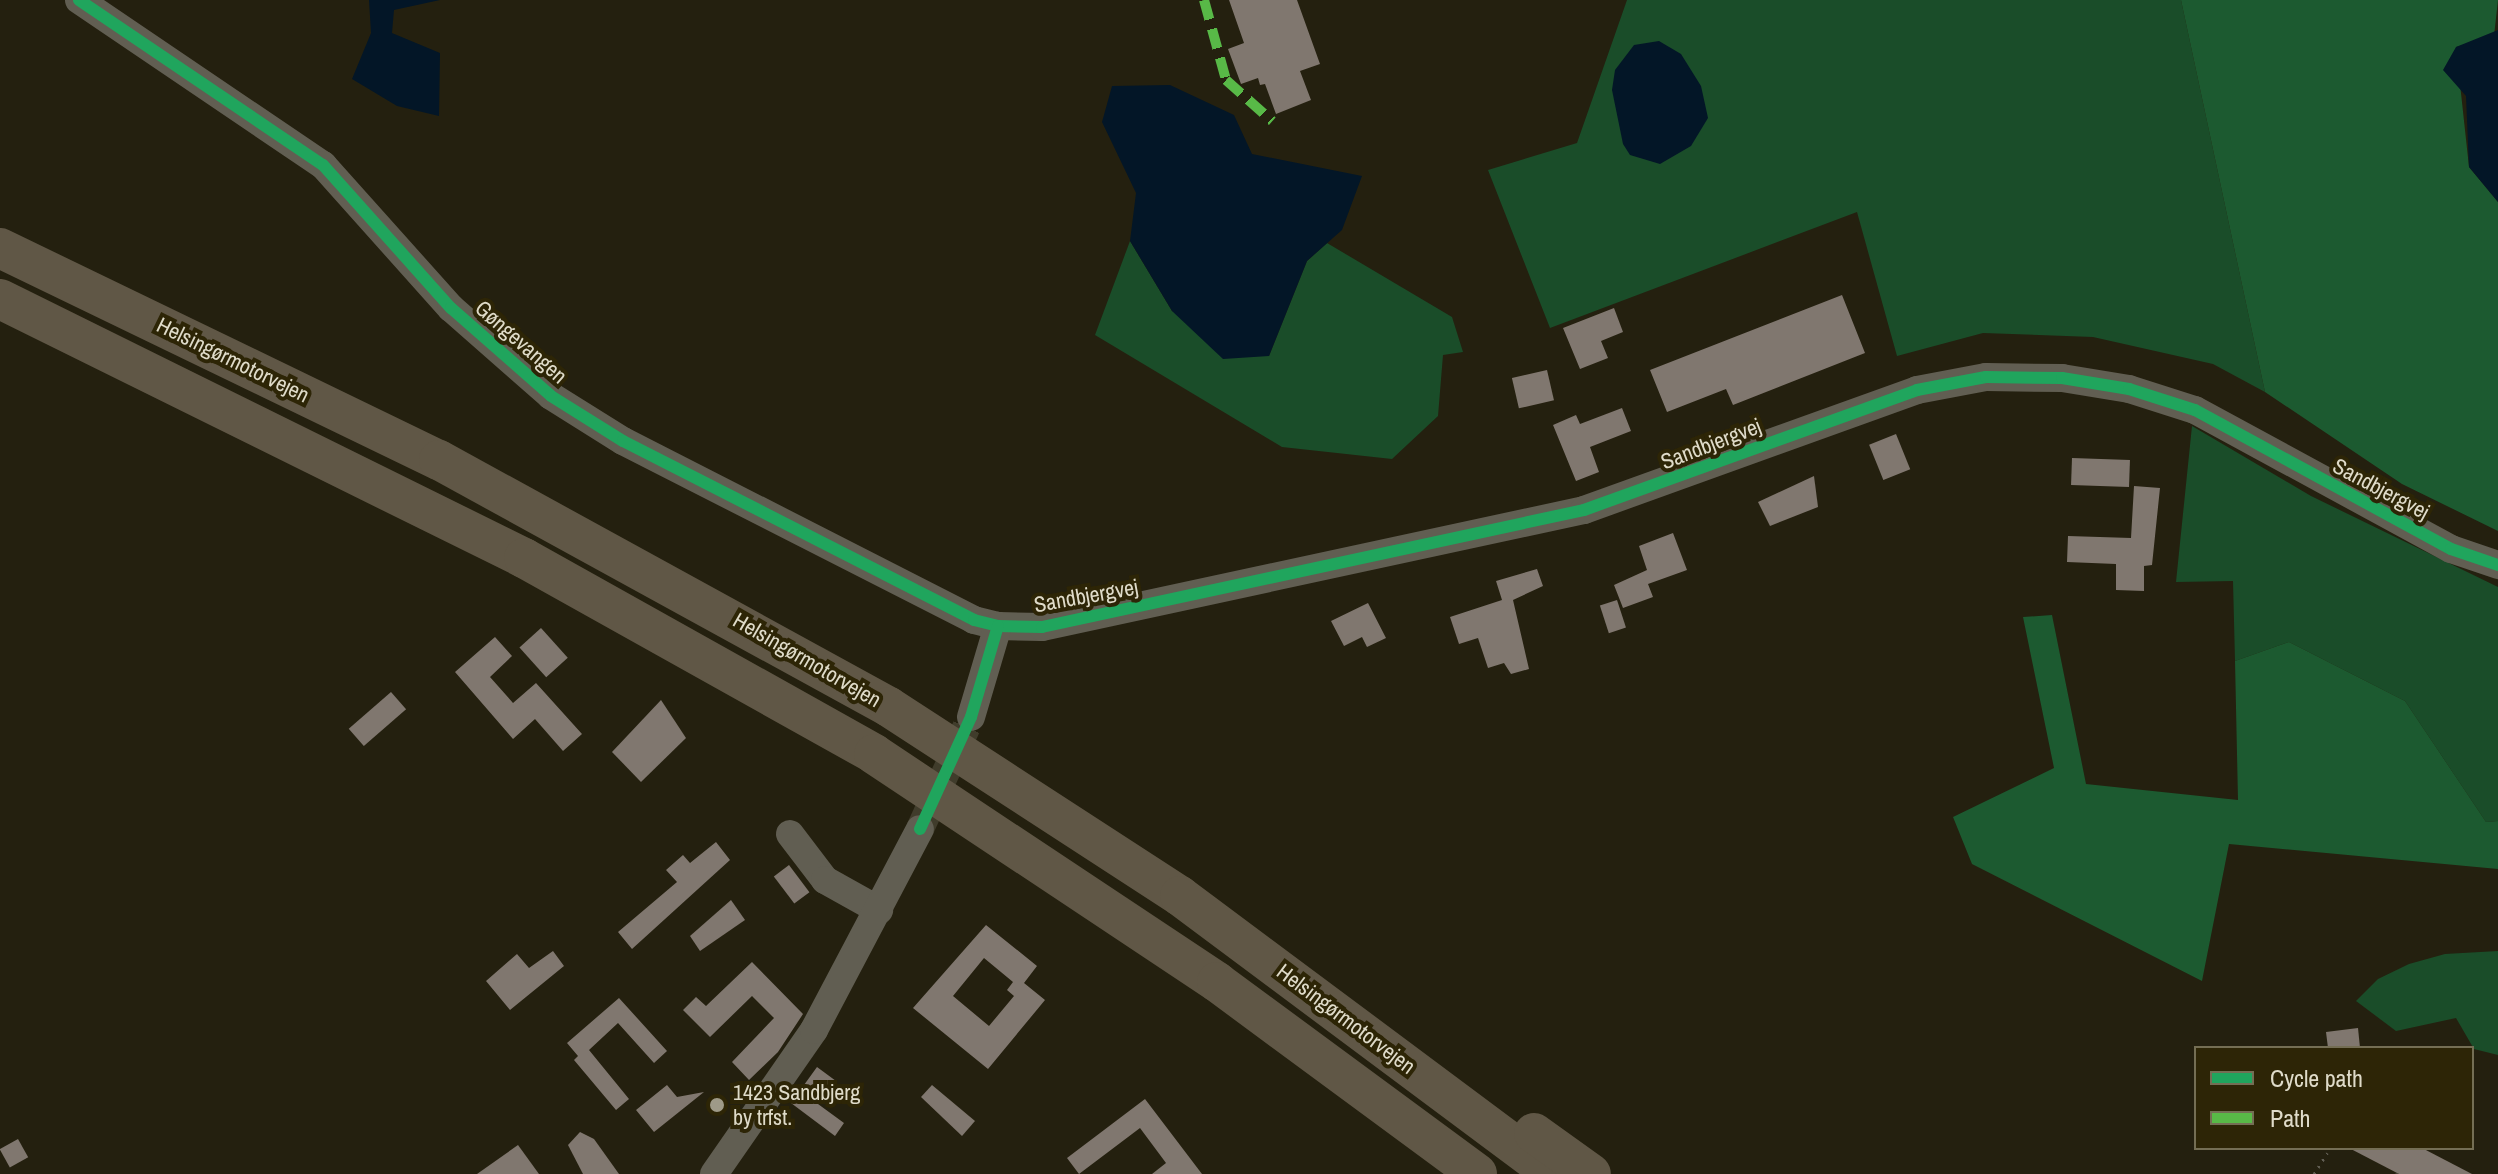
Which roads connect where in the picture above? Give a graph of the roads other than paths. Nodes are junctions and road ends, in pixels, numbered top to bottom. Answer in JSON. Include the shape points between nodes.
{"nodes":[{"id":1,"x":79,"y":0,"type":"edge"},
{"id":2,"x":0,"y":248,"type":"edge"},
{"id":3,"x":0,"y":299,"type":"edge"},
{"id":4,"x":2498,"y":565,"type":"edge"},
{"id":5,"x":998,"y":626,"type":"junction"},
{"id":6,"x":971,"y":717,"type":"tunnel mouth"},
{"id":7,"x":920,"y":829,"type":"tunnel mouth"},
{"id":8,"x":790,"y":834,"type":"dead end"},
{"id":9,"x":879,"y":910,"type":"junction"},
{"id":10,"x":1381,"y":1046,"type":"junction"},
{"id":11,"x":714,"y":1174,"type":"edge"},
{"id":12,"x":1477,"y":1174,"type":"edge"},
{"id":13,"x":1553,"y":1174,"type":"edge"},
{"id":14,"x":1591,"y":1174,"type":"edge"}],
"edges":[{"from":1,"to":5,"type":"street","name":"Gøngevangen","via":[[323,165],[451,308],[551,396],[623,441],[974,620]]},
{"from":2,"to":10,"type":"highway","name":"Helsingørmotorvejen","via":[[439,460],[889,707],[1180,896]]},
{"from":3,"to":12,"type":"highway","name":"Helsingørmotorvejen","via":[[524,558],[874,754],[1217,982]]},
{"from":4,"to":5,"type":"street","name":"Sandbjergvej","via":[[2451,549],[2195,410],[2129,389],[2062,378],[1986,377],[1917,390],[1584,510],[1042,627]]},
{"from":5,"to":6,"type":"street"},
{"from":7,"to":9,"type":"street"},
{"from":8,"to":9,"type":"street","via":[[825,880]]},
{"from":9,"to":11,"type":"street","via":[[814,1030]]},
{"from":10,"to":13,"type":"highway","name":"Helsingørmotorvejen"},
{"from":10,"to":14,"type":"highway","via":[[1533,1132]]}]}
